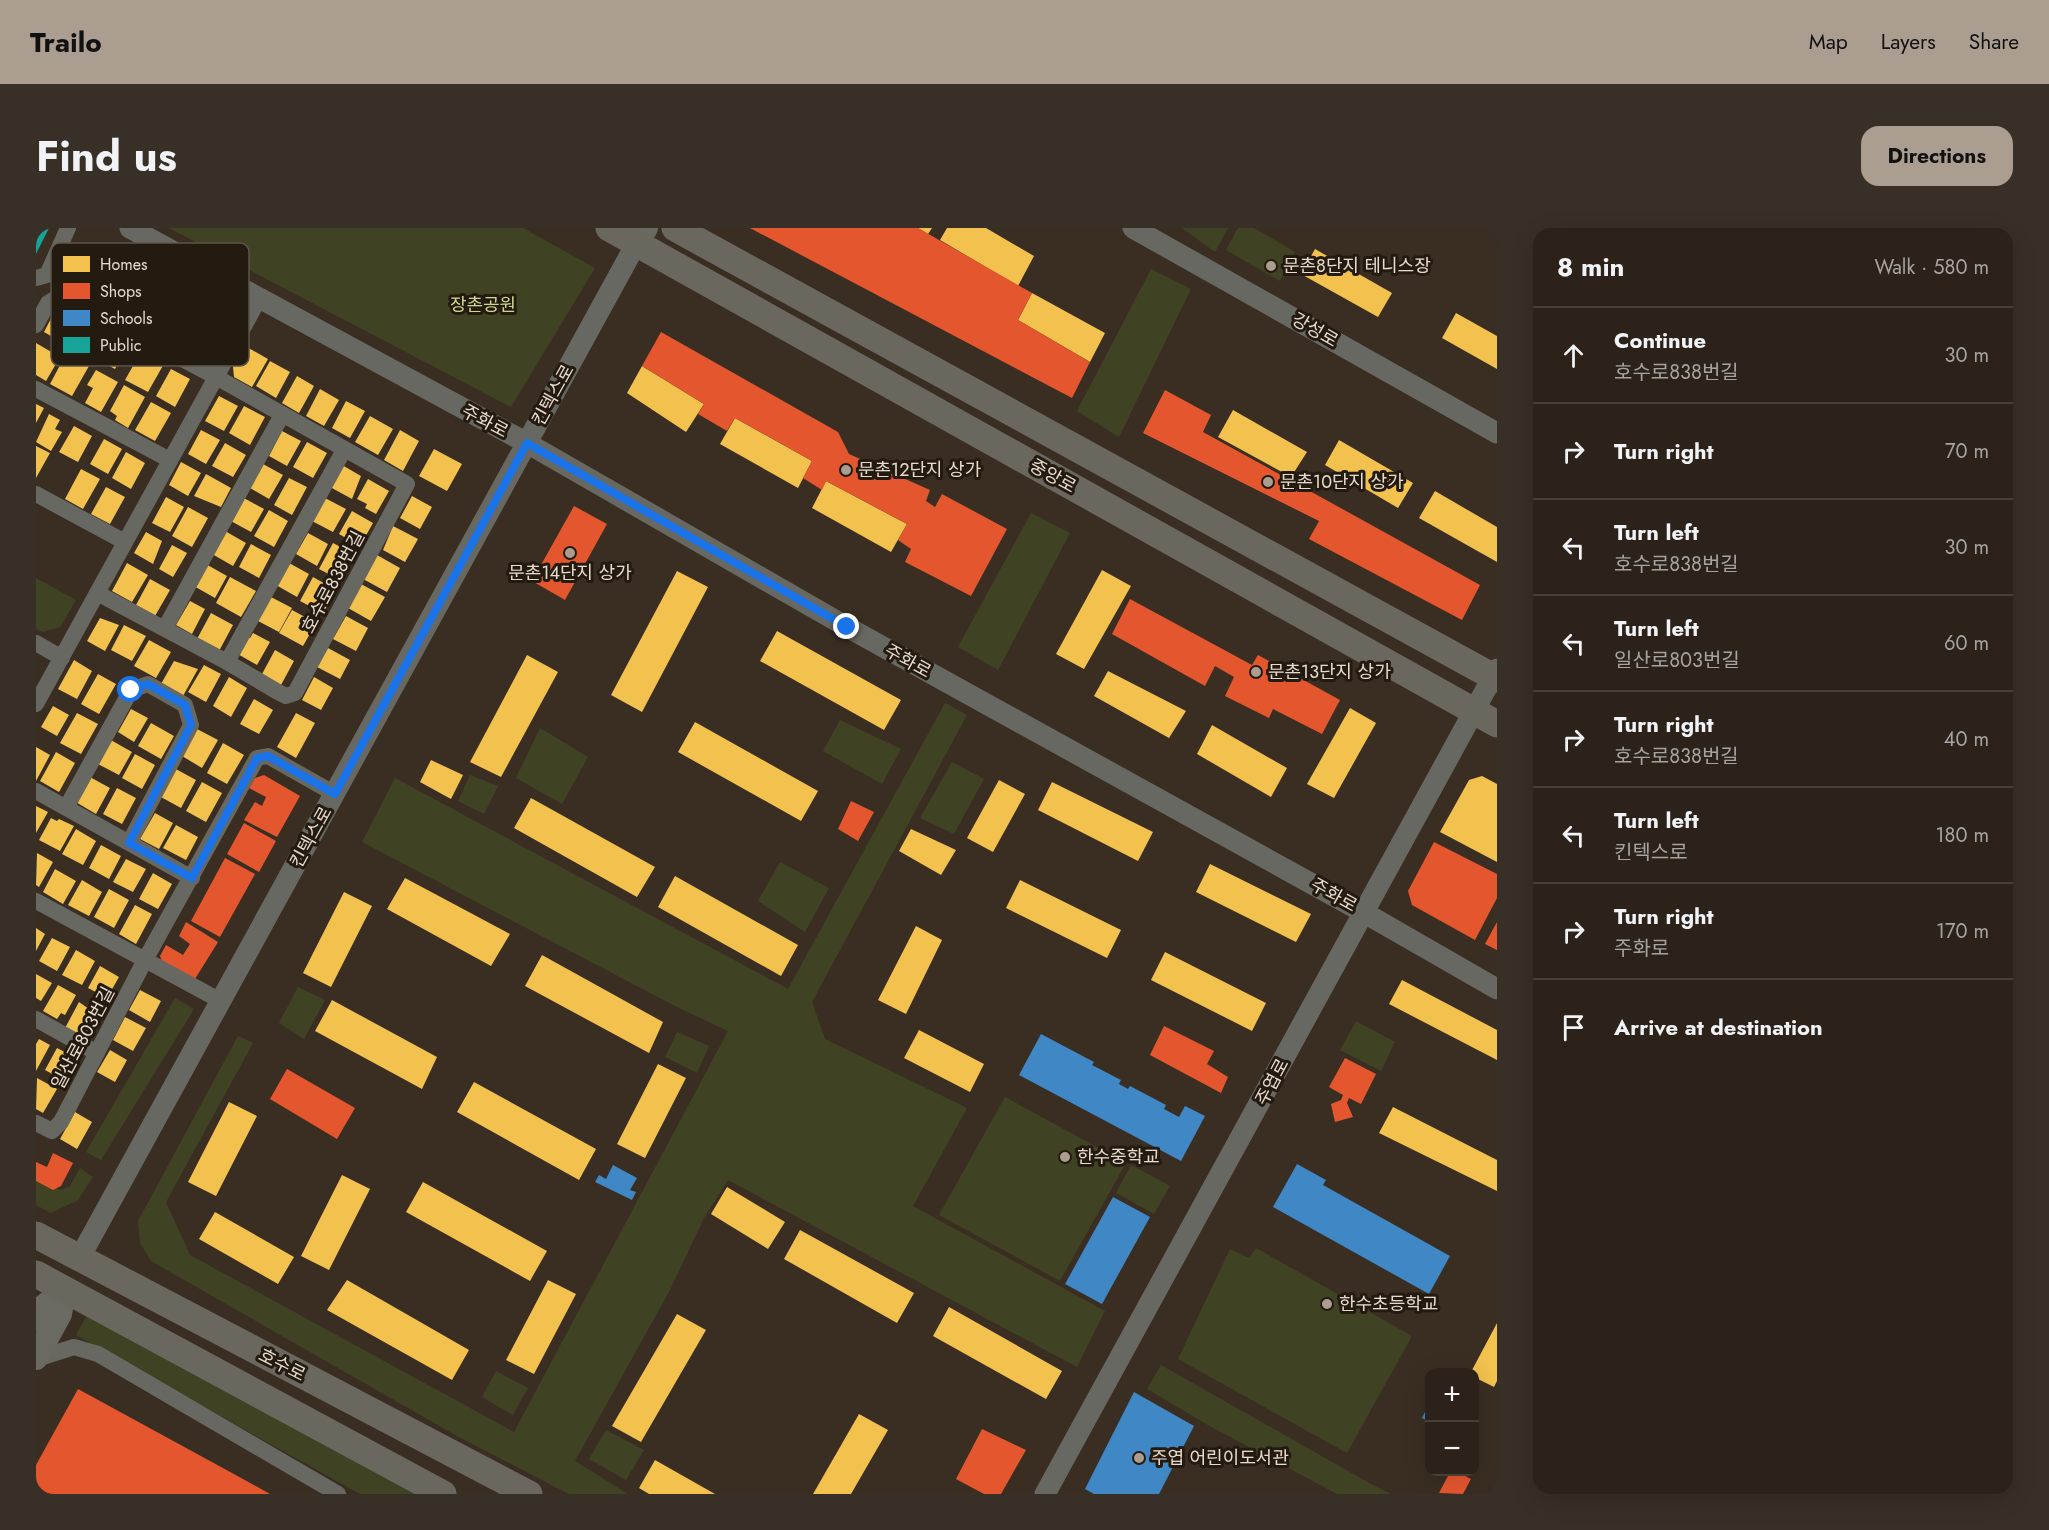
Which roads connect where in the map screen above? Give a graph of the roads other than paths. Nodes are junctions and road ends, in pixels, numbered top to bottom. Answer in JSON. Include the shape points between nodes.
{"nodes":[{"id":1,"x":68,"y":228,"type":"edge"},
{"id":2,"x":130,"y":228,"type":"edge"},
{"id":3,"x":609,"y":228,"type":"edge"},
{"id":4,"x":675,"y":228,"type":"edge"},
{"id":5,"x":1133,"y":228,"type":"edge"},
{"id":6,"x":641,"y":236,"type":"edge"},
{"id":7,"x":61,"y":243,"type":"edge"},
{"id":8,"x":157,"y":243,"type":"edge"},
{"id":9,"x":51,"y":266,"type":"edge"},
{"id":10,"x":36,"y":278,"type":"edge"},
{"id":11,"x":249,"y":293,"type":"edge"},
{"id":12,"x":259,"y":299,"type":"junction"},
{"id":13,"x":51,"y":301,"type":"edge"},
{"id":14,"x":249,"y":317,"type":"edge"},
{"id":15,"x":36,"y":325,"type":"edge"},
{"id":16,"x":195,"y":366,"type":"edge"},
{"id":17,"x":222,"y":366,"type":"edge"},
{"id":18,"x":216,"y":377,"type":"junction"},
{"id":19,"x":36,"y":389,"type":"edge"},
{"id":20,"x":282,"y":415,"type":"junction"},
{"id":21,"x":1497,"y":433,"type":"edge"},
{"id":22,"x":527,"y":443,"type":"junction"},
{"id":23,"x":344,"y":450,"type":"junction"},
{"id":24,"x":170,"y":460,"type":"junction"},
{"id":25,"x":36,"y":494,"type":"edge"},
{"id":26,"x":125,"y":542,"type":"junction"},
{"id":27,"x":97,"y":593,"type":"junction"},
{"id":28,"x":165,"y":628,"type":"junction"},
{"id":29,"x":36,"y":643,"type":"edge"},
{"id":30,"x":62,"y":658,"type":"junction"},
{"id":31,"x":227,"y":662,"type":"junction"},
{"id":32,"x":1496,"y":675,"type":"edge"},
{"id":33,"x":36,"y":704,"type":"edge"},
{"id":34,"x":1486,"y":718,"type":"edge"},
{"id":35,"x":36,"y":791,"type":"edge"},
{"id":36,"x":335,"y":794,"type":"junction"},
{"id":37,"x":66,"y":808,"type":"junction"},
{"id":38,"x":129,"y":843,"type":"junction"},
{"id":39,"x":192,"y":878,"type":"junction"},
{"id":40,"x":36,"y":901,"type":"edge"},
{"id":41,"x":1363,"y":912,"type":"junction"},
{"id":42,"x":145,"y":960,"type":"junction"},
{"id":43,"x":1497,"y":989,"type":"edge"},
{"id":44,"x":221,"y":1001,"type":"junction"},
{"id":45,"x":36,"y":1019,"type":"edge"},
{"id":46,"x":97,"y":1053,"type":"junction"},
{"id":47,"x":36,"y":1123,"type":"edge"},
{"id":48,"x":36,"y":1235,"type":"edge"},
{"id":49,"x":80,"y":1260,"type":"junction"},
{"id":50,"x":36,"y":1274,"type":"edge"},
{"id":51,"x":64,"y":1290,"type":"junction"},
{"id":52,"x":36,"y":1320,"type":"edge"},
{"id":53,"x":36,"y":1359,"type":"edge"},
{"id":54,"x":338,"y":1494,"type":"edge"},
{"id":55,"x":443,"y":1494,"type":"edge"},
{"id":56,"x":529,"y":1494,"type":"edge"},
{"id":57,"x":1045,"y":1494,"type":"edge"}],
"edges":[{"from":1,"to":7,"type":"street"},
{"from":2,"to":8,"type":"street","name":"주화로"},
{"from":3,"to":6,"type":"main road","name":"중앙로"},
{"from":4,"to":32,"type":"main road","name":"중앙로"},
{"from":5,"to":21,"type":"street","name":"강성로"},
{"from":6,"to":22,"type":"street","name":"킨텍스로"},
{"from":6,"to":34,"type":"main road","name":"중앙로"},
{"from":9,"to":10,"type":"street","via":[[47,275]]},
{"from":11,"to":12,"type":"street","name":"주화로"},
{"from":12,"to":14,"type":"street"},
{"from":12,"to":22,"type":"street","name":"주화로"},
{"from":13,"to":15,"type":"street","name":"호수로838번길"},
{"from":16,"to":18,"type":"street","name":"호수로838번길"},
{"from":17,"to":18,"type":"street"},
{"from":18,"to":20,"type":"street","name":"호수로838번길"},
{"from":18,"to":24,"type":"street"},
{"from":19,"to":24,"type":"street"},
{"from":20,"to":23,"type":"street","name":"호수로838번길"},
{"from":20,"to":28,"type":"street"},
{"from":22,"to":36,"type":"street","name":"킨텍스로"},
{"from":22,"to":41,"type":"street","name":"주화로","via":[[972,697]]},
{"from":23,"to":31,"type":"street"},
{"from":23,"to":31,"type":"street","name":"호수로838번길","via":[[407,484],[295,693],[286,696]]},
{"from":24,"to":26,"type":"street"},
{"from":25,"to":26,"type":"street"},
{"from":26,"to":27,"type":"street"},
{"from":27,"to":28,"type":"street","name":"호수로838번길"},
{"from":27,"to":30,"type":"street"},
{"from":28,"to":31,"type":"street","name":"호수로838번길"},
{"from":29,"to":30,"type":"street"},
{"from":30,"to":33,"type":"street"},
{"from":32,"to":34,"type":"street","name":"주엽로"},
{"from":34,"to":41,"type":"street","name":"주엽로"},
{"from":35,"to":37,"type":"street"},
{"from":36,"to":39,"type":"street","name":"일산로803번길","via":[[268,756],[257,758]]},
{"from":36,"to":44,"type":"street","name":"킨텍스로"},
{"from":37,"to":38,"type":"street"},
{"from":37,"to":38,"type":"street","via":[[131,690],[148,684],[185,705],[191,725]]},
{"from":38,"to":39,"type":"street"},
{"from":39,"to":42,"type":"street","name":"일산로803번길"},
{"from":40,"to":42,"type":"street"},
{"from":41,"to":43,"type":"street","name":"주화로"},
{"from":41,"to":57,"type":"street","name":"주엽로"},
{"from":42,"to":44,"type":"street"},
{"from":42,"to":46,"type":"street","name":"일산로803번길"},
{"from":44,"to":49,"type":"street","name":"킨텍스로"},
{"from":45,"to":46,"type":"street"},
{"from":46,"to":47,"type":"street","name":"일산로803번길","via":[[61,1122],[52,1131]]},
{"from":48,"to":49,"type":"main road","name":"호수로"},
{"from":49,"to":51,"type":"main road","name":"킨텍스로"},
{"from":49,"to":56,"type":"main road","name":"호수로"},
{"from":50,"to":51,"type":"main road","name":"호수로"},
{"from":51,"to":52,"type":"main road","name":"킨텍스로","via":[[44,1306]]},
{"from":51,"to":53,"type":"main road","name":"킨텍스로","via":[[60,1314]]},
{"from":51,"to":55,"type":"main road","name":"호수로"},
{"from":53,"to":54,"type":"street","via":[[74,1347],[98,1354]]}]}
